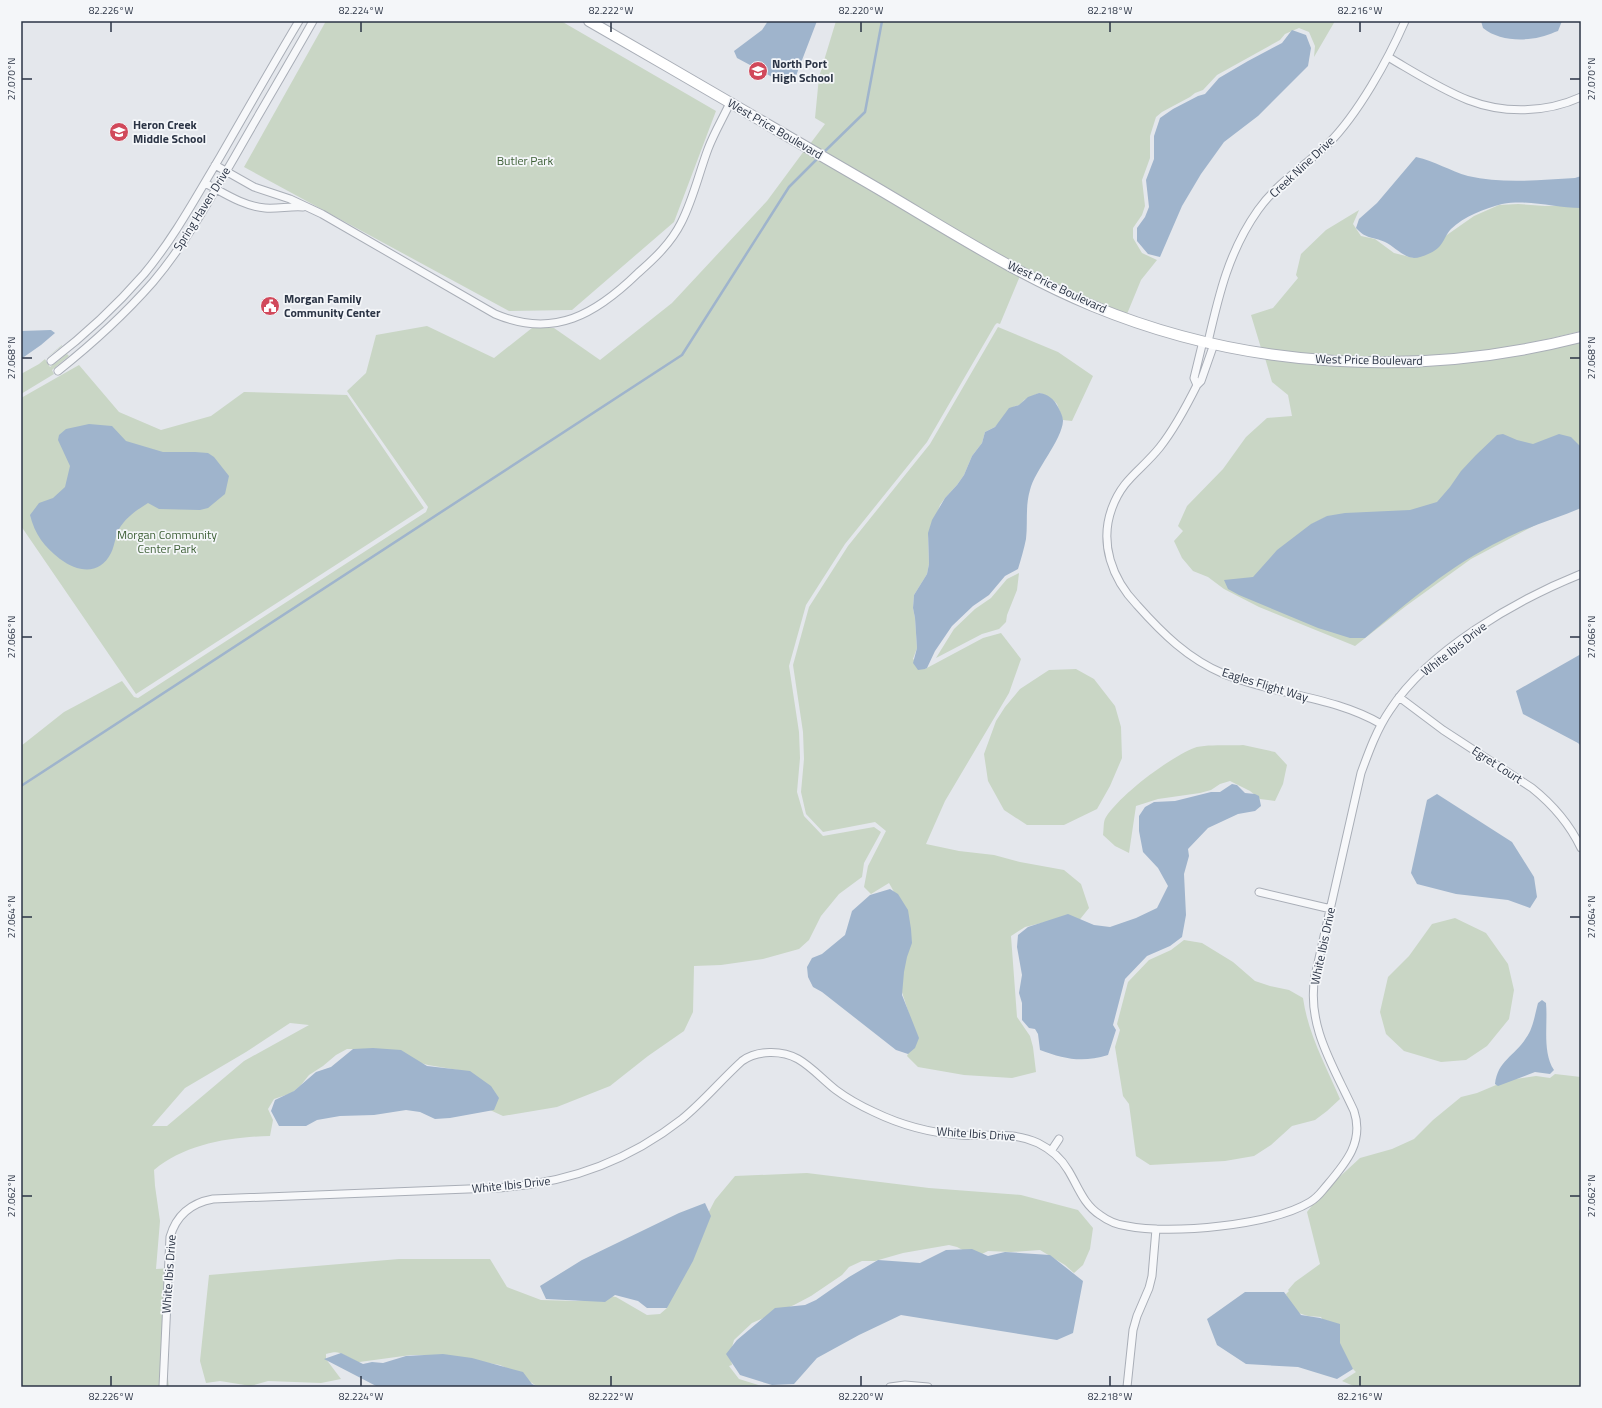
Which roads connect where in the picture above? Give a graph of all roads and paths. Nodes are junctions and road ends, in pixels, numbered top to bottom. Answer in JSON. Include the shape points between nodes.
{"nodes":[{"id":1,"x":299,"y":21,"type":"edge"},
{"id":2,"x":313,"y":21,"type":"edge"},
{"id":3,"x":589,"y":21,"type":"edge"},
{"id":4,"x":1405,"y":21,"type":"edge"},
{"id":5,"x":1388,"y":57,"type":"junction"},
{"id":6,"x":1581,"y":97,"type":"edge"},
{"id":7,"x":730,"y":103,"type":"junction"},
{"id":8,"x":215,"y":165,"type":"junction"},
{"id":9,"x":226,"y":171,"type":"junction"},
{"id":10,"x":205,"y":183,"type":"junction"},
{"id":11,"x":216,"y":189,"type":"junction"},
{"id":12,"x":309,"y":208,"type":"junction"},
{"id":13,"x":1581,"y":337,"type":"edge"},
{"id":14,"x":1209,"y":342,"type":"junction"},
{"id":15,"x":51,"y":361,"type":"dead end"},
{"id":16,"x":58,"y":371,"type":"dead end"},
{"id":17,"x":1197,"y":385,"type":"junction"},
{"id":18,"x":1581,"y":574,"type":"edge"},
{"id":19,"x":1399,"y":697,"type":"junction"},
{"id":20,"x":1381,"y":724,"type":"junction"},
{"id":21,"x":1581,"y":848,"type":"edge"},
{"id":22,"x":1259,"y":892,"type":"dead end"},
{"id":23,"x":1331,"y":909,"type":"junction"},
{"id":24,"x":1059,"y":1139,"type":"dead end"},
{"id":25,"x":1051,"y":1151,"type":"junction"},
{"id":26,"x":1156,"y":1229,"type":"junction"},
{"id":27,"x":163,"y":1387,"type":"edge"},
{"id":28,"x":890,"y":1387,"type":"edge"},
{"id":29,"x":928,"y":1387,"type":"edge"},
{"id":30,"x":1127,"y":1387,"type":"edge"}],
"edges":[{"from":1,"to":8,"type":"street","name":"Spring Haven Drive"},
{"from":2,"to":9,"type":"street","name":"Spring Haven Drive"},
{"from":3,"to":7,"type":"street","name":"West Price Boulevard"},
{"from":4,"to":5,"type":"street","name":"Creek Nine Drive"},
{"from":5,"to":6,"type":"street","via":[[1458,96],[1493,107],[1543,108]]},
{"from":5,"to":14,"type":"street","name":"Creek Nine Drive","via":[[1341,129],[1275,190],[1247,226],[1227,268]]},
{"from":7,"to":12,"type":"street","via":[[709,147],[685,216],[669,242],[646,267],[606,302],[566,321],[531,324],[495,314]]},
{"from":7,"to":14,"type":"street","name":"West Price Boulevard","via":[[1000,260],[1092,306],[1141,324]]},
{"from":8,"to":9,"type":"street"},
{"from":8,"to":10,"type":"street","name":"Spring Haven Drive"},
{"from":9,"to":11,"type":"street","name":"Spring Haven Drive"},
{"from":9,"to":12,"type":"street","via":[[254,187]]},
{"from":10,"to":11,"type":"street"},
{"from":10,"to":15,"type":"street","name":"Spring Haven Drive","via":[[144,273],[122,298]]},
{"from":11,"to":12,"type":"street","via":[[241,202],[259,207]]},
{"from":11,"to":16,"type":"street","name":"Spring Haven Drive","via":[[191,231],[153,281],[129,308]]},
{"from":13,"to":14,"type":"street","name":"West Price Boulevard","via":[[1486,356],[1385,363],[1301,359],[1252,352]]},
{"from":14,"to":17,"type":"street","name":"Eagles Flight Way","via":[[1202,381]]},
{"from":14,"to":17,"type":"street","name":"Eagles Flight Way","via":[[1194,378]]},
{"from":17,"to":20,"type":"street","name":"Eagles Flight Way","via":[[1166,438],[1129,477],[1114,501],[1108,520],[1107,540],[1117,579],[1129,597],[1160,630],[1182,650],[1202,663],[1237,679],[1353,710]]},
{"from":18,"to":19,"type":"street","name":"White Ibis Drive","via":[[1503,612],[1470,634],[1421,674]]},
{"from":19,"to":20,"type":"street","name":"White Ibis Drive"},
{"from":19,"to":21,"type":"street","name":"Egret Court","via":[[1443,730],[1532,788],[1557,813]]},
{"from":20,"to":23,"type":"street","name":"White Ibis Drive","via":[[1361,773]]},
{"from":22,"to":23,"type":"street"},
{"from":23,"to":26,"type":"street","name":"White Ibis Drive","via":[[1314,982],[1313,1006],[1320,1036],[1356,1118],[1357,1136],[1352,1150],[1320,1194],[1303,1206],[1259,1220],[1228,1225]]},
{"from":24,"to":25,"type":"street"},
{"from":25,"to":26,"type":"street","name":"White Ibis Drive","via":[[1067,1168],[1086,1203],[1099,1215],[1126,1226]]},
{"from":25,"to":27,"type":"street","name":"White Ibis Drive","via":[[1015,1136],[946,1134],[902,1123],[875,1113],[849,1099],[797,1059],[785,1054],[764,1053],[742,1061],[683,1118],[635,1149],[588,1171],[551,1182],[493,1188],[206,1200],[193,1205],[182,1214],[170,1237]]},
{"from":26,"to":30,"type":"street","via":[[1152,1276],[1133,1330]]},
{"from":28,"to":29,"type":"street"}]}
